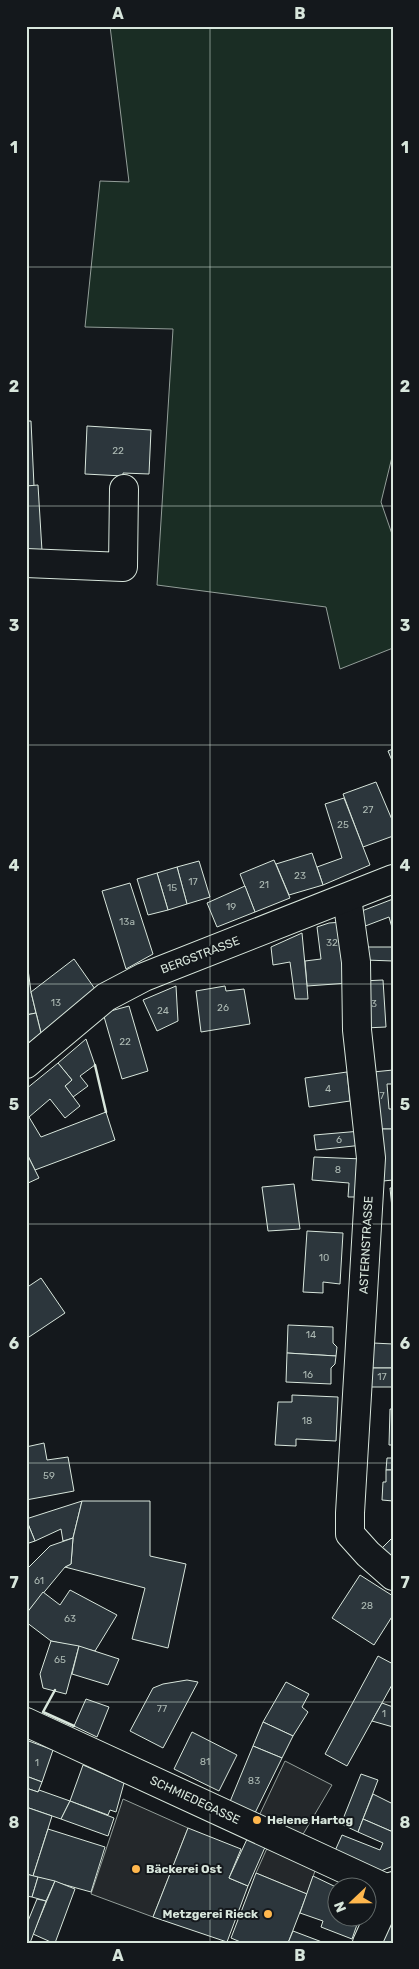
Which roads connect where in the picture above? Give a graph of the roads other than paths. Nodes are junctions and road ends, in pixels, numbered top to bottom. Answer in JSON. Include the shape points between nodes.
{"nodes":[{"id":1,"x":124,"y":489,"type":"dead end"},
{"id":2,"x":26,"y":563,"type":"edge"},
{"id":3,"x":393,"y":879,"type":"edge"},
{"id":4,"x":346,"y":898,"type":"junction"},
{"id":5,"x":26,"y":1064,"type":"edge"},
{"id":6,"x":393,"y":1576,"type":"edge"},
{"id":7,"x":26,"y":1722,"type":"edge"},
{"id":8,"x":392,"y":1888,"type":"edge"},
{"id":9,"x":367,"y":1943,"type":"edge"}],
"edges":[{"from":1,"to":2,"type":"street","via":[[124,567]]},
{"from":3,"to":4,"type":"street","name":"BERGSTRASSE"},
{"from":4,"to":5,"type":"street","name":"BERGSTRASSE","via":[[144,976],[106,997]]},
{"from":4,"to":6,"type":"street","name":"ASTERNSTRASSE","via":[[356,962],[357,1030],[371,1158],[350,1534]]},
{"from":7,"to":8,"type":"street","name":"SCHMIEDEGASSE"},
{"from":8,"to":9,"type":"street"}]}
